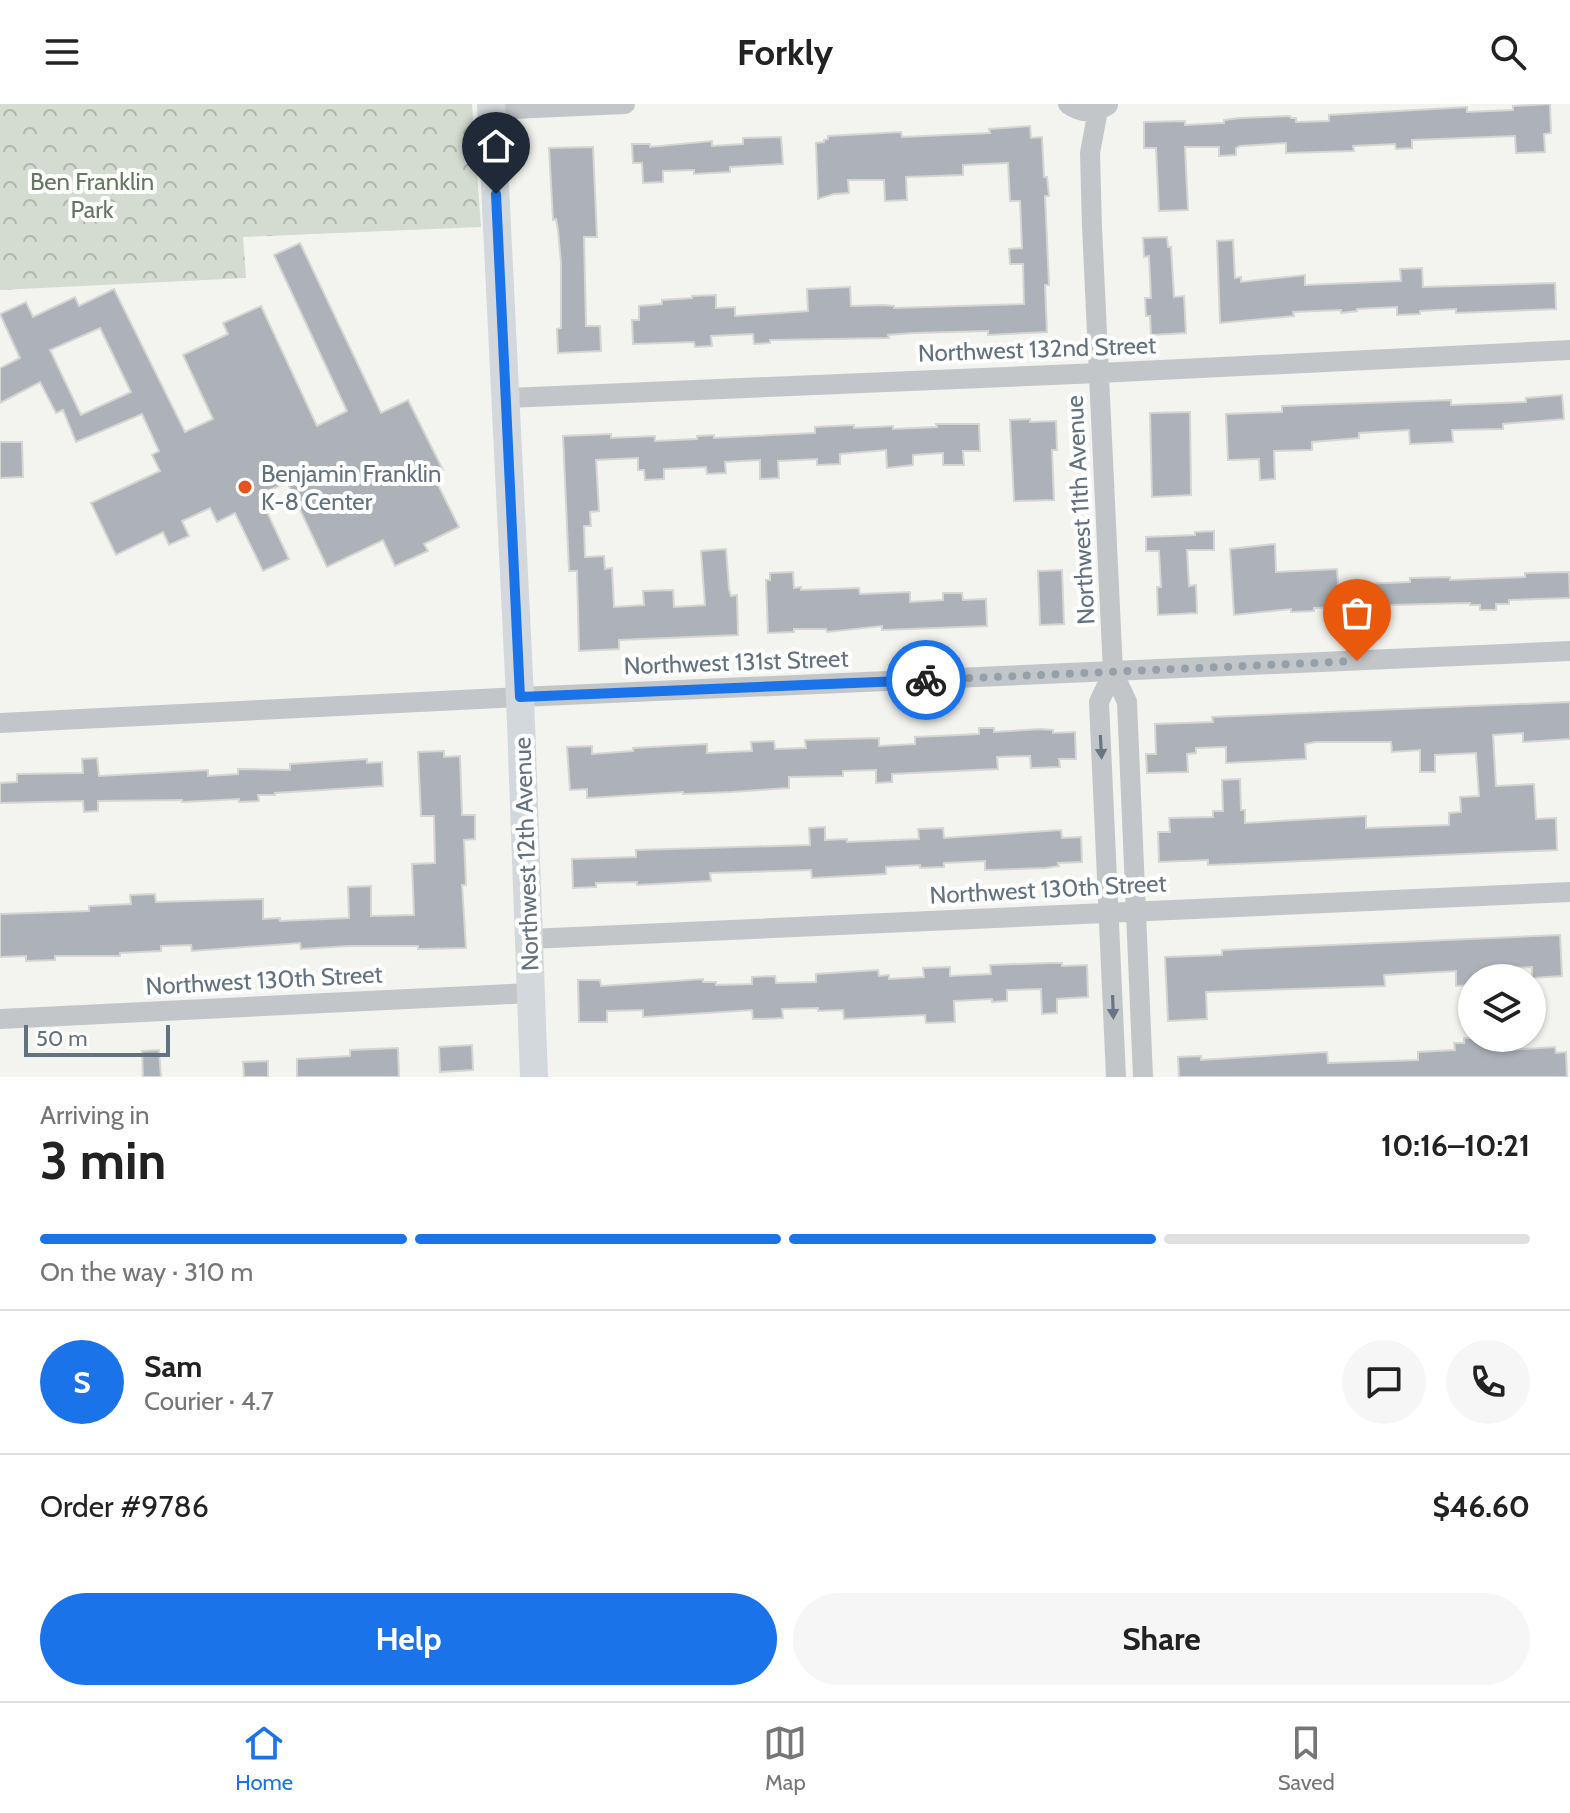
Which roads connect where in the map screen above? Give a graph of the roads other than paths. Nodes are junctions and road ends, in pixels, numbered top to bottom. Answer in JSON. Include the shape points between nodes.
{"nodes":[{"id":1,"x":625,"y":104,"type":"edge"},
{"id":2,"x":491,"y":107,"type":"edge"},
{"id":3,"x":1088,"y":107,"type":"edge"},
{"id":4,"x":1570,"y":350,"type":"edge"},
{"id":5,"x":1099,"y":373,"type":"junction"},
{"id":6,"x":506,"y":398,"type":"junction"},
{"id":7,"x":1570,"y":651,"type":"edge"},
{"id":8,"x":1113,"y":672,"type":"junction"},
{"id":9,"x":520,"y":697,"type":"junction"},
{"id":10,"x":0,"y":723,"type":"edge"},
{"id":11,"x":1570,"y":892,"type":"edge"},
{"id":12,"x":1136,"y":911,"type":"junction"},
{"id":13,"x":1109,"y":912,"type":"junction"},
{"id":14,"x":529,"y":939,"type":"junction"},
{"id":15,"x":531,"y":993,"type":"junction"},
{"id":16,"x":0,"y":1019,"type":"edge"},
{"id":17,"x":534,"y":1077,"type":"edge"},
{"id":18,"x":1116,"y":1077,"type":"edge"},
{"id":19,"x":1143,"y":1077,"type":"edge"}],
"edges":[{"from":1,"to":2,"type":"street"},
{"from":2,"to":6,"type":"street","name":"Northwest 12th Avenue"},
{"from":3,"to":5,"type":"street","name":"Northwest 11th Avenue"},
{"from":4,"to":5,"type":"street","name":"Northwest 132nd Street"},
{"from":5,"to":6,"type":"street","name":"Northwest 132nd Street"},
{"from":5,"to":8,"type":"street","name":"Northwest 11th Avenue"},
{"from":6,"to":9,"type":"street","name":"Northwest 12th Avenue"},
{"from":7,"to":8,"type":"street","name":"Northwest 131st Street"},
{"from":8,"to":9,"type":"street","name":"Northwest 131st Street"},
{"from":8,"to":12,"type":"street","name":"Northwest 11th Avenue","via":[[1127,702]]},
{"from":8,"to":13,"type":"street","name":"Northwest 11th Avenue","one_way":true,"via":[[1099,702]]},
{"from":9,"to":10,"type":"street","name":"Northwest 131st Street"},
{"from":9,"to":14,"type":"street","name":"Northwest 12th Avenue"},
{"from":11,"to":12,"type":"street","name":"Northwest 130th Street"},
{"from":12,"to":13,"type":"street","name":"Northwest 130th Street"},
{"from":12,"to":19,"type":"street","name":"Northwest 11th Avenue"},
{"from":13,"to":14,"type":"street","name":"Northwest 130th Street"},
{"from":13,"to":18,"type":"street","name":"Northwest 11th Avenue","one_way":true},
{"from":14,"to":15,"type":"street","name":"Northwest 12th Avenue"},
{"from":15,"to":16,"type":"street","name":"Northwest 130th Street"},
{"from":15,"to":17,"type":"street","name":"Northwest 12th Avenue"}]}
